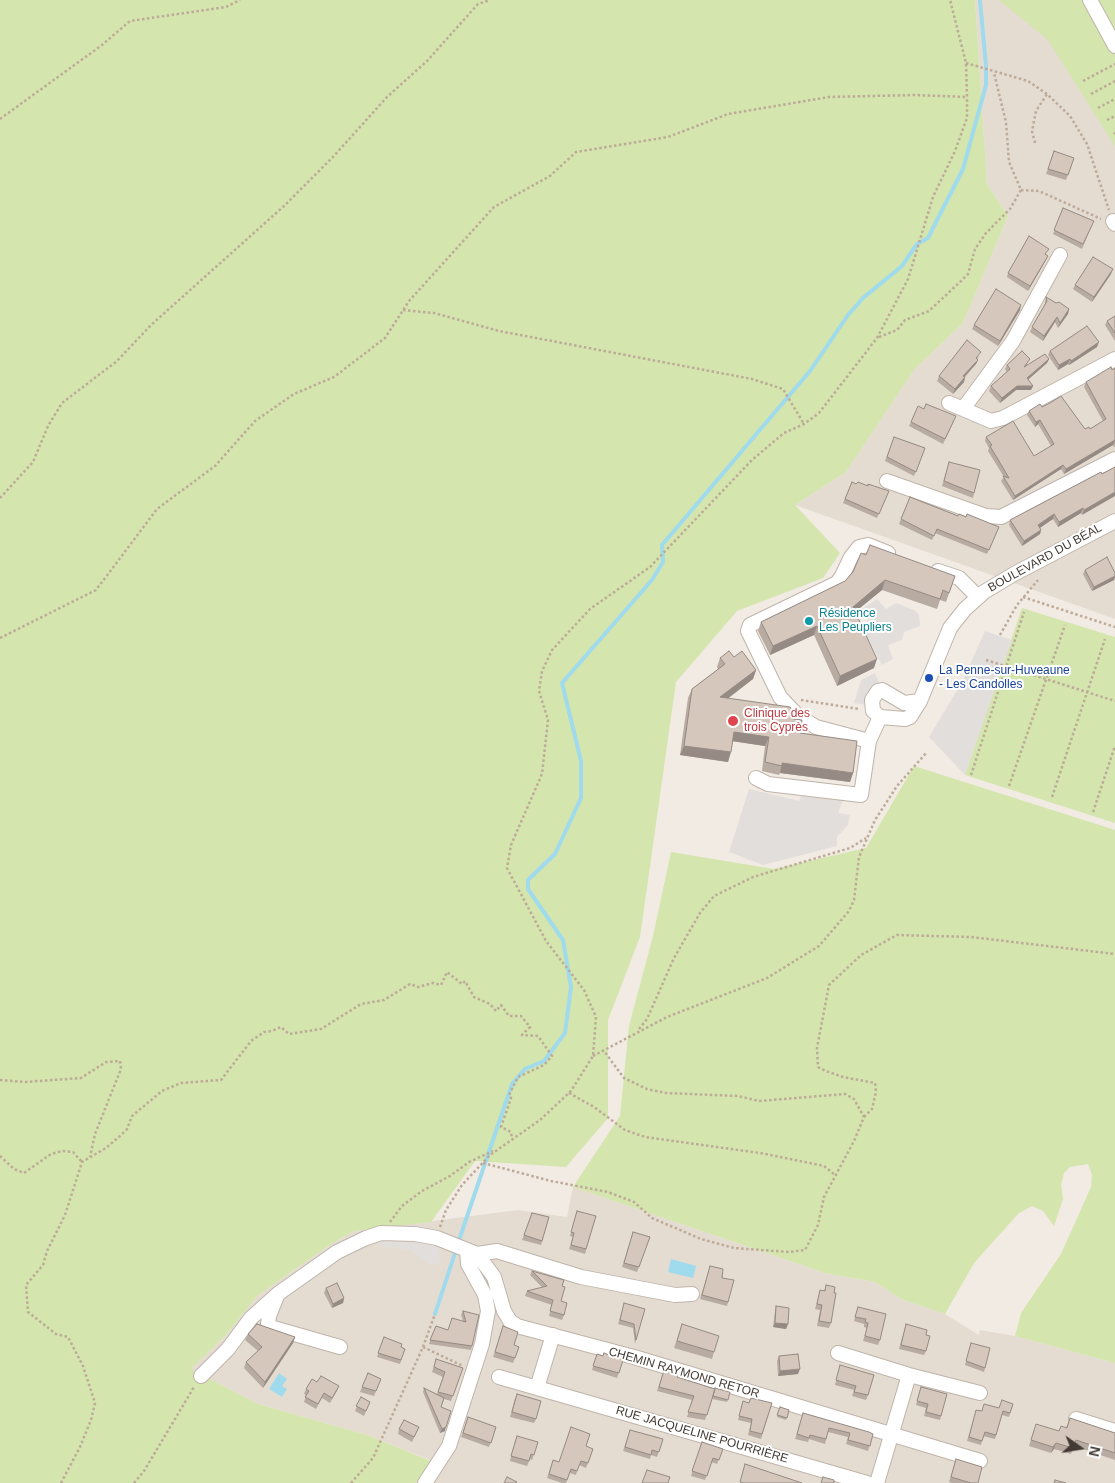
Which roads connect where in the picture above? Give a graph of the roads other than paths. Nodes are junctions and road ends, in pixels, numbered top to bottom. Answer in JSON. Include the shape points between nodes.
{"nodes":[{"id":1,"x":1090,"y":0,"type":"edge"},
{"id":2,"x":1115,"y":46,"type":"edge"},
{"id":3,"x":1060,"y":255,"type":"dead end"},
{"id":4,"x":1115,"y":359,"type":"edge"},
{"id":5,"x":949,"y":403,"type":"dead end"},
{"id":6,"x":963,"y":409,"type":"junction"},
{"id":7,"x":1115,"y":459,"type":"edge"},
{"id":8,"x":887,"y":481,"type":"dead end"},
{"id":9,"x":1115,"y":521,"type":"edge"},
{"id":10,"x":904,"y":559,"type":"edge"},
{"id":11,"x":922,"y":565,"type":"edge"},
{"id":12,"x":978,"y":597,"type":"junction"},
{"id":13,"x":920,"y":701,"type":"junction"},
{"id":14,"x":877,"y":714,"type":"junction"},
{"id":15,"x":869,"y":741,"type":"junction"},
{"id":16,"x":756,"y":778,"type":"dead end"},
{"id":17,"x":472,"y":1252,"type":"junction"},
{"id":18,"x":279,"y":1293,"type":"junction"},
{"id":19,"x":692,"y":1294,"type":"dead end"},
{"id":20,"x":552,"y":1335,"type":"junction"},
{"id":21,"x":340,"y":1347,"type":"dead end"},
{"id":22,"x":838,"y":1353,"type":"dead end"},
{"id":23,"x":909,"y":1375,"type":"junction"},
{"id":24,"x":201,"y":1376,"type":"road end"},
{"id":25,"x":499,"y":1377,"type":"dead end"},
{"id":26,"x":537,"y":1388,"type":"junction"},
{"id":27,"x":980,"y":1393,"type":"dead end"},
{"id":28,"x":1076,"y":1420,"type":"edge"},
{"id":29,"x":1115,"y":1430,"type":"edge"},
{"id":30,"x":892,"y":1434,"type":"junction"},
{"id":31,"x":980,"y":1460,"type":"dead end"},
{"id":32,"x":425,"y":1483,"type":"edge"},
{"id":33,"x":868,"y":1483,"type":"edge"},
{"id":34,"x":877,"y":1483,"type":"edge"}],
"edges":[{"from":1,"to":2,"type":"street"},
{"from":3,"to":6,"type":"street","via":[[1013,341]]},
{"from":4,"to":6,"type":"street","via":[[1003,418],[991,421]]},
{"from":5,"to":6,"type":"street"},
{"from":7,"to":8,"type":"street","via":[[1001,518],[986,516]]},
{"from":9,"to":12,"type":"street","name":"BOULEVARD DU BÉAL","via":[[1014,574]]},
{"from":10,"to":15,"type":"street","via":[[868,546],[859,547],[837,583],[750,624],[748,631],[780,697],[805,722]]},
{"from":11,"to":12,"type":"street","via":[[959,578]]},
{"from":12,"to":13,"type":"street","name":"BOULEVARD DU BÉAL","via":[[950,628]]},
{"from":13,"to":14,"type":"street","name":"BOULEVARD DU BÉAL","via":[[910,717],[905,719]]},
{"from":13,"to":14,"type":"street","via":[[904,703],[882,690],[872,700]]},
{"from":14,"to":15,"type":"street"},
{"from":15,"to":16,"type":"street","via":[[861,795],[768,784]]},
{"from":17,"to":18,"type":"street","via":[[437,1238],[381,1233],[337,1252]]},
{"from":17,"to":19,"type":"street","via":[[497,1251],[598,1281],[675,1295]]},
{"from":17,"to":20,"type":"street","name":"CHEMIN RAYMOND RETOR","via":[[494,1277],[510,1322]]},
{"from":17,"to":32,"type":"street","via":[[468,1264],[485,1295],[488,1311],[482,1344],[449,1446]]},
{"from":18,"to":21,"type":"street","via":[[270,1316],[270,1328]]},
{"from":18,"to":24,"type":"street","via":[[251,1318],[228,1349]]},
{"from":20,"to":26,"type":"street"},
{"from":20,"to":30,"type":"street","name":"CHEMIN RAYMOND RETOR"},
{"from":22,"to":23,"type":"street"},
{"from":23,"to":27,"type":"street"},
{"from":23,"to":30,"type":"street"},
{"from":25,"to":26,"type":"street","name":"RUE JACQUELINE POURRIÈRE"},
{"from":26,"to":33,"type":"street","name":"RUE JACQUELINE POURRIÈRE"},
{"from":28,"to":29,"type":"street"},
{"from":30,"to":31,"type":"street","name":"CHEMIN RAYMOND RETOR"},
{"from":30,"to":34,"type":"street"}]}
